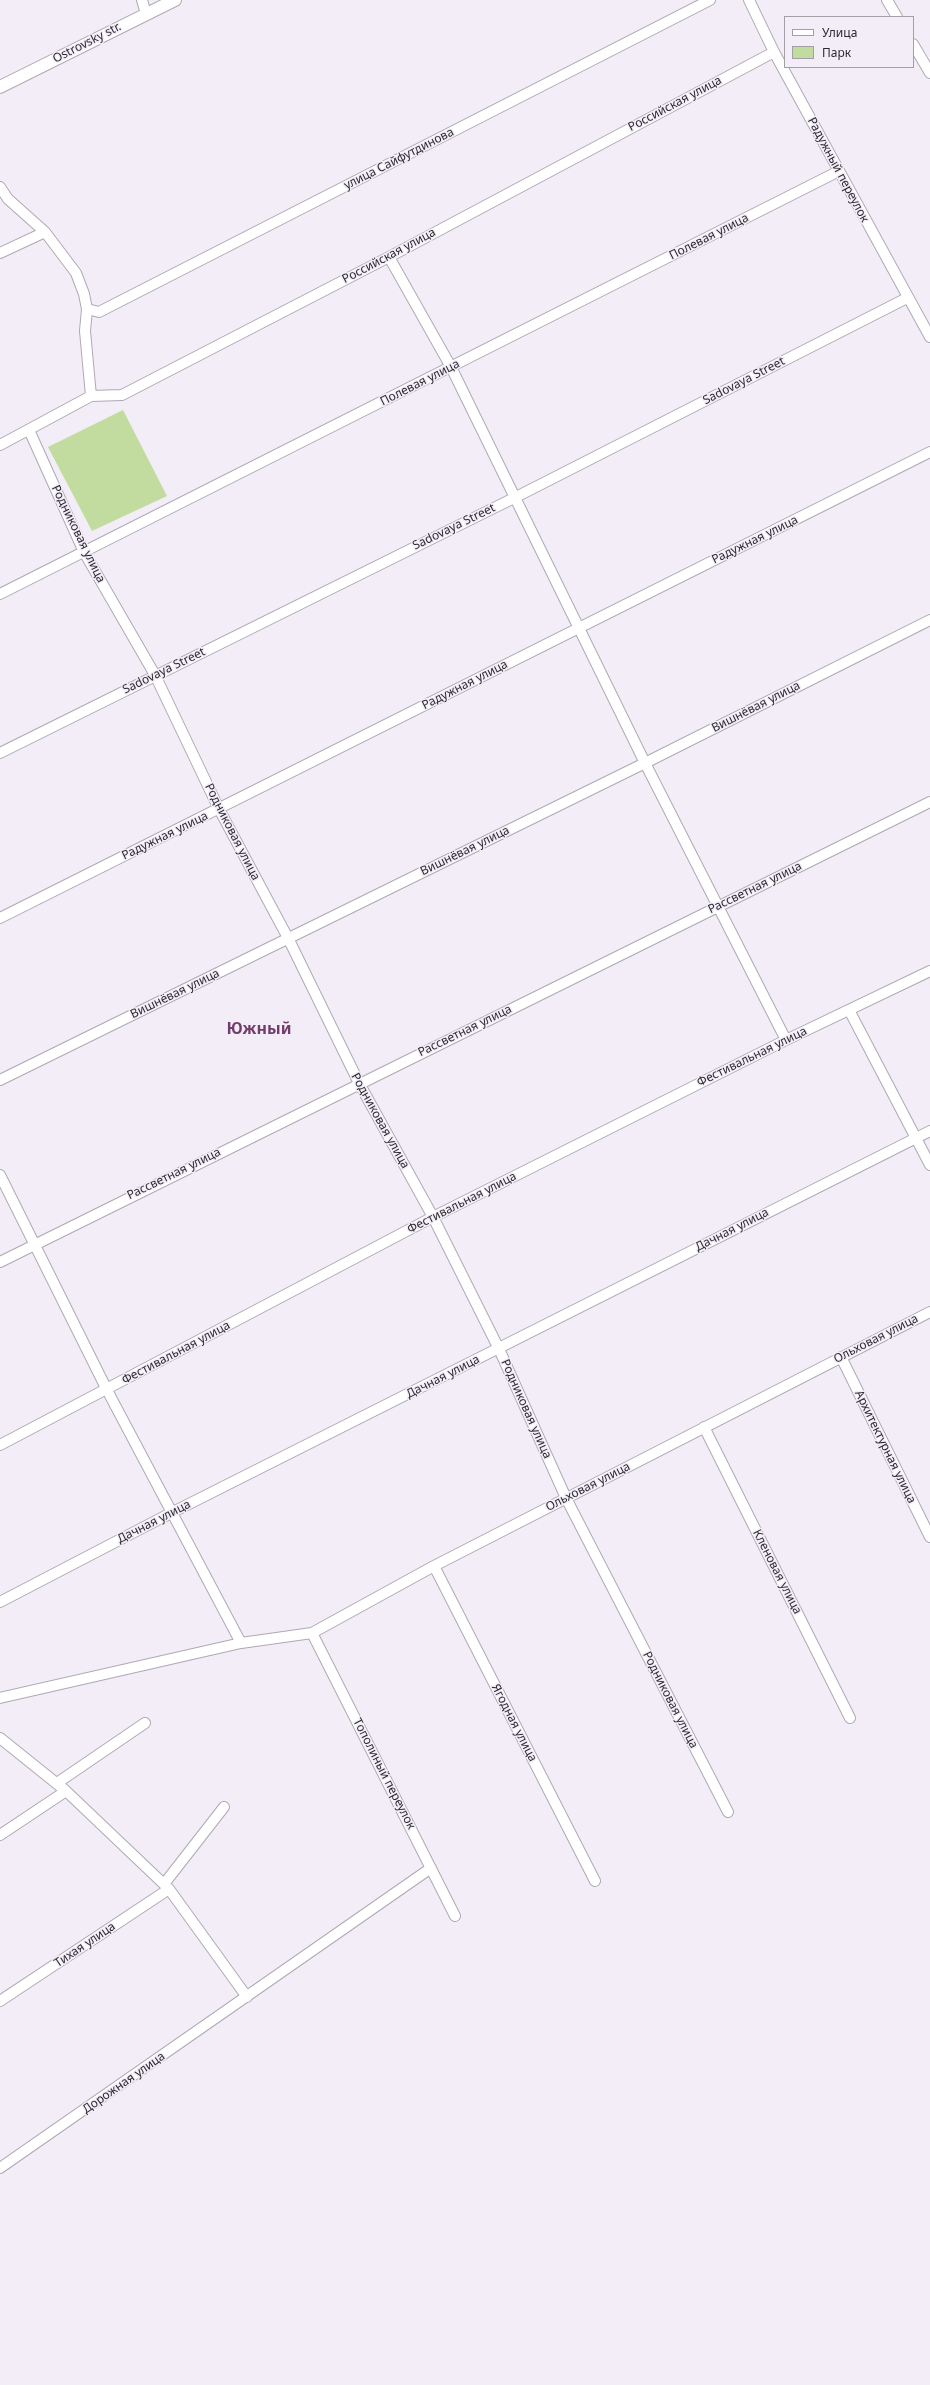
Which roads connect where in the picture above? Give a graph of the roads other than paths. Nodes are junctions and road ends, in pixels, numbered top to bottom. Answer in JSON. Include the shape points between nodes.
{"nodes":[{"id":1,"x":142,"y":0,"type":"edge"},
{"id":2,"x":175,"y":0,"type":"edge"},
{"id":3,"x":710,"y":0,"type":"edge"},
{"id":4,"x":749,"y":0,"type":"edge"},
{"id":5,"x":887,"y":0,"type":"edge"},
{"id":6,"x":146,"y":14,"type":"junction"},
{"id":7,"x":896,"y":16,"type":"edge"},
{"id":8,"x":914,"y":46,"type":"edge"},
{"id":9,"x":774,"y":52,"type":"junction"},
{"id":10,"x":930,"y":72,"type":"edge"},
{"id":11,"x":0,"y":87,"type":"edge"},
{"id":12,"x":839,"y":171,"type":"junction"},
{"id":13,"x":0,"y":187,"type":"edge"},
{"id":14,"x":45,"y":232,"type":"junction"},
{"id":15,"x":0,"y":253,"type":"edge"},
{"id":16,"x":389,"y":257,"type":"junction"},
{"id":17,"x":907,"y":298,"type":"junction"},
{"id":18,"x":87,"y":309,"type":"junction"},
{"id":19,"x":930,"y":337,"type":"edge"},
{"id":20,"x":451,"y":367,"type":"junction"},
{"id":21,"x":91,"y":396,"type":"junction"},
{"id":22,"x":29,"y":430,"type":"junction"},
{"id":23,"x":0,"y":445,"type":"edge"},
{"id":24,"x":930,"y":452,"type":"edge"},
{"id":25,"x":516,"y":497,"type":"junction"},
{"id":26,"x":84,"y":552,"type":"junction"},
{"id":27,"x":0,"y":594,"type":"edge"},
{"id":28,"x":930,"y":620,"type":"edge"},
{"id":29,"x":579,"y":627,"type":"junction"},
{"id":30,"x":155,"y":675,"type":"junction"},
{"id":31,"x":0,"y":752,"type":"edge"},
{"id":32,"x":645,"y":763,"type":"junction"},
{"id":33,"x":930,"y":802,"type":"edge"},
{"id":34,"x":219,"y":809,"type":"junction"},
{"id":35,"x":717,"y":906,"type":"junction"},
{"id":36,"x":0,"y":918,"type":"edge"},
{"id":37,"x":288,"y":938,"type":"junction"},
{"id":38,"x":930,"y":971,"type":"edge"},
{"id":39,"x":848,"y":1010,"type":"junction"},
{"id":40,"x":786,"y":1040,"type":"junction"},
{"id":41,"x":0,"y":1080,"type":"edge"},
{"id":42,"x":358,"y":1083,"type":"junction"},
{"id":43,"x":930,"y":1131,"type":"edge"},
{"id":44,"x":916,"y":1137,"type":"junction"},
{"id":45,"x":930,"y":1165,"type":"edge"},
{"id":46,"x":0,"y":1175,"type":"edge"},
{"id":47,"x":433,"y":1217,"type":"junction"},
{"id":48,"x":35,"y":1243,"type":"junction"},
{"id":49,"x":0,"y":1262,"type":"edge"},
{"id":50,"x":930,"y":1312,"type":"edge"},
{"id":51,"x":499,"y":1349,"type":"junction"},
{"id":52,"x":841,"y":1356,"type":"junction"},
{"id":53,"x":107,"y":1390,"type":"junction"},
{"id":54,"x":704,"y":1427,"type":"junction"},
{"id":55,"x":0,"y":1445,"type":"edge"},
{"id":56,"x":566,"y":1498,"type":"junction"},
{"id":57,"x":172,"y":1513,"type":"junction"},
{"id":58,"x":930,"y":1537,"type":"edge"},
{"id":59,"x":434,"y":1566,"type":"junction"},
{"id":60,"x":0,"y":1602,"type":"edge"},
{"id":61,"x":312,"y":1633,"type":"junction"},
{"id":62,"x":241,"y":1643,"type":"junction"},
{"id":63,"x":0,"y":1698,"type":"edge"},
{"id":64,"x":850,"y":1718,"type":"dead end"},
{"id":65,"x":145,"y":1723,"type":"dead end"},
{"id":66,"x":0,"y":1738,"type":"edge"},
{"id":67,"x":57,"y":1783,"type":"junction"},
{"id":68,"x":66,"y":1791,"type":"junction"},
{"id":69,"x":224,"y":1806,"type":"dead end"},
{"id":70,"x":728,"y":1812,"type":"dead end"},
{"id":71,"x":0,"y":1835,"type":"edge"},
{"id":72,"x":431,"y":1868,"type":"junction"},
{"id":73,"x":595,"y":1880,"type":"dead end"},
{"id":74,"x":166,"y":1886,"type":"junction"},
{"id":75,"x":455,"y":1916,"type":"dead end"},
{"id":76,"x":247,"y":1997,"type":"junction"},
{"id":77,"x":0,"y":2001,"type":"edge"},
{"id":78,"x":0,"y":2168,"type":"edge"}],
"edges":[{"from":1,"to":6,"type":"street"},
{"from":2,"to":6,"type":"main road","name":"Ostrovsky str."},
{"from":3,"to":18,"type":"street","name":"улица Сайфутдинова","via":[[99,312]]},
{"from":4,"to":9,"type":"street","name":"Радужный переулок"},
{"from":5,"to":7,"type":"street"},
{"from":6,"to":11,"type":"main road","name":"Ostrovsky str."},
{"from":8,"to":10,"type":"street"},
{"from":9,"to":12,"type":"street","name":"Радужный переулок"},
{"from":9,"to":16,"type":"street","name":"Российская улица"},
{"from":12,"to":17,"type":"street","name":"Радужный переулок"},
{"from":12,"to":20,"type":"street","name":"Полевая улица"},
{"from":13,"to":14,"type":"street","via":[[8,199]]},
{"from":14,"to":15,"type":"street"},
{"from":14,"to":18,"type":"street","via":[[76,273]]},
{"from":16,"to":20,"type":"street"},
{"from":16,"to":21,"type":"street","name":"Российская улица","via":[[122,395]]},
{"from":17,"to":19,"type":"street","name":"Радужный переулок"},
{"from":17,"to":25,"type":"street","name":"Sadovaya Street"},
{"from":18,"to":21,"type":"street","via":[[85,331]]},
{"from":20,"to":25,"type":"street"},
{"from":20,"to":26,"type":"street","name":"Полевая улица"},
{"from":21,"to":22,"type":"street","name":"Российская улица"},
{"from":22,"to":23,"type":"street","name":"Российская улица"},
{"from":22,"to":26,"type":"street","name":"Родниковая улица"},
{"from":24,"to":29,"type":"street","name":"Радужная улица"},
{"from":25,"to":29,"type":"street"},
{"from":25,"to":30,"type":"street","name":"Sadovaya Street"},
{"from":26,"to":27,"type":"street","name":"Полевая улица"},
{"from":26,"to":30,"type":"street","name":"Родниковая улица"},
{"from":28,"to":32,"type":"street","name":"Вишнёвая улица"},
{"from":29,"to":32,"type":"street"},
{"from":29,"to":34,"type":"street","name":"Радужная улица"},
{"from":30,"to":31,"type":"street","name":"Sadovaya Street"},
{"from":30,"to":34,"type":"street","name":"Родниковая улица"},
{"from":32,"to":35,"type":"street"},
{"from":32,"to":37,"type":"street","name":"Вишнёвая улица"},
{"from":33,"to":35,"type":"street","name":"Рассветная улица"},
{"from":34,"to":36,"type":"street","name":"Радужная улица"},
{"from":34,"to":37,"type":"street","name":"Родниковая улица"},
{"from":35,"to":40,"type":"street"},
{"from":35,"to":42,"type":"street","name":"Рассветная улица"},
{"from":37,"to":41,"type":"street","name":"Вишнёвая улица"},
{"from":37,"to":42,"type":"street","name":"Родниковая улица"},
{"from":38,"to":39,"type":"street","name":"Фестивальная улица"},
{"from":39,"to":40,"type":"street","name":"Фестивальная улица"},
{"from":39,"to":44,"type":"street"},
{"from":40,"to":47,"type":"street","name":"Фестивальная улица"},
{"from":42,"to":47,"type":"street","name":"Родниковая улица"},
{"from":42,"to":48,"type":"street","name":"Рассветная улица"},
{"from":43,"to":44,"type":"street","name":"Дачная улица"},
{"from":44,"to":45,"type":"street"},
{"from":44,"to":51,"type":"street","name":"Дачная улица"},
{"from":46,"to":48,"type":"street"},
{"from":47,"to":51,"type":"street","name":"Родниковая улица"},
{"from":47,"to":53,"type":"street","name":"Фестивальная улица"},
{"from":48,"to":49,"type":"street","name":"Рассветная улица"},
{"from":48,"to":53,"type":"street"},
{"from":50,"to":52,"type":"street","name":"Ольховая улица"},
{"from":51,"to":56,"type":"street","name":"Родниковая улица"},
{"from":51,"to":57,"type":"street","name":"Дачная улица"},
{"from":52,"to":54,"type":"street","name":"Ольховая улица"},
{"from":52,"to":58,"type":"street","name":"Архитектурная улица"},
{"from":53,"to":55,"type":"street","name":"Фестивальная улица"},
{"from":53,"to":57,"type":"street"},
{"from":54,"to":56,"type":"street","name":"Ольховая улица"},
{"from":54,"to":64,"type":"street","name":"Кленовая улица"},
{"from":56,"to":59,"type":"street","name":"Ольховая улица"},
{"from":56,"to":70,"type":"street","name":"Родниковая улица"},
{"from":57,"to":60,"type":"street","name":"Дачная улица"},
{"from":57,"to":62,"type":"street"},
{"from":59,"to":61,"type":"street","name":"Ольховая улица"},
{"from":59,"to":73,"type":"street","name":"Ягодная улица"},
{"from":61,"to":62,"type":"street","name":"Ольховая улица"},
{"from":61,"to":72,"type":"street","name":"Тополиный переулок"},
{"from":62,"to":63,"type":"street","name":"Ольховая улица"},
{"from":65,"to":67,"type":"street"},
{"from":66,"to":67,"type":"street"},
{"from":67,"to":68,"type":"street"},
{"from":68,"to":71,"type":"street"},
{"from":68,"to":74,"type":"street"},
{"from":69,"to":74,"type":"street","name":"Тихая улица"},
{"from":72,"to":75,"type":"street","name":"Тополиный переулок"},
{"from":72,"to":76,"type":"street","name":"Дорожная улица"},
{"from":74,"to":76,"type":"street"},
{"from":74,"to":77,"type":"street","name":"Тихая улица"},
{"from":76,"to":78,"type":"street","name":"Дорожная улица"}]}
